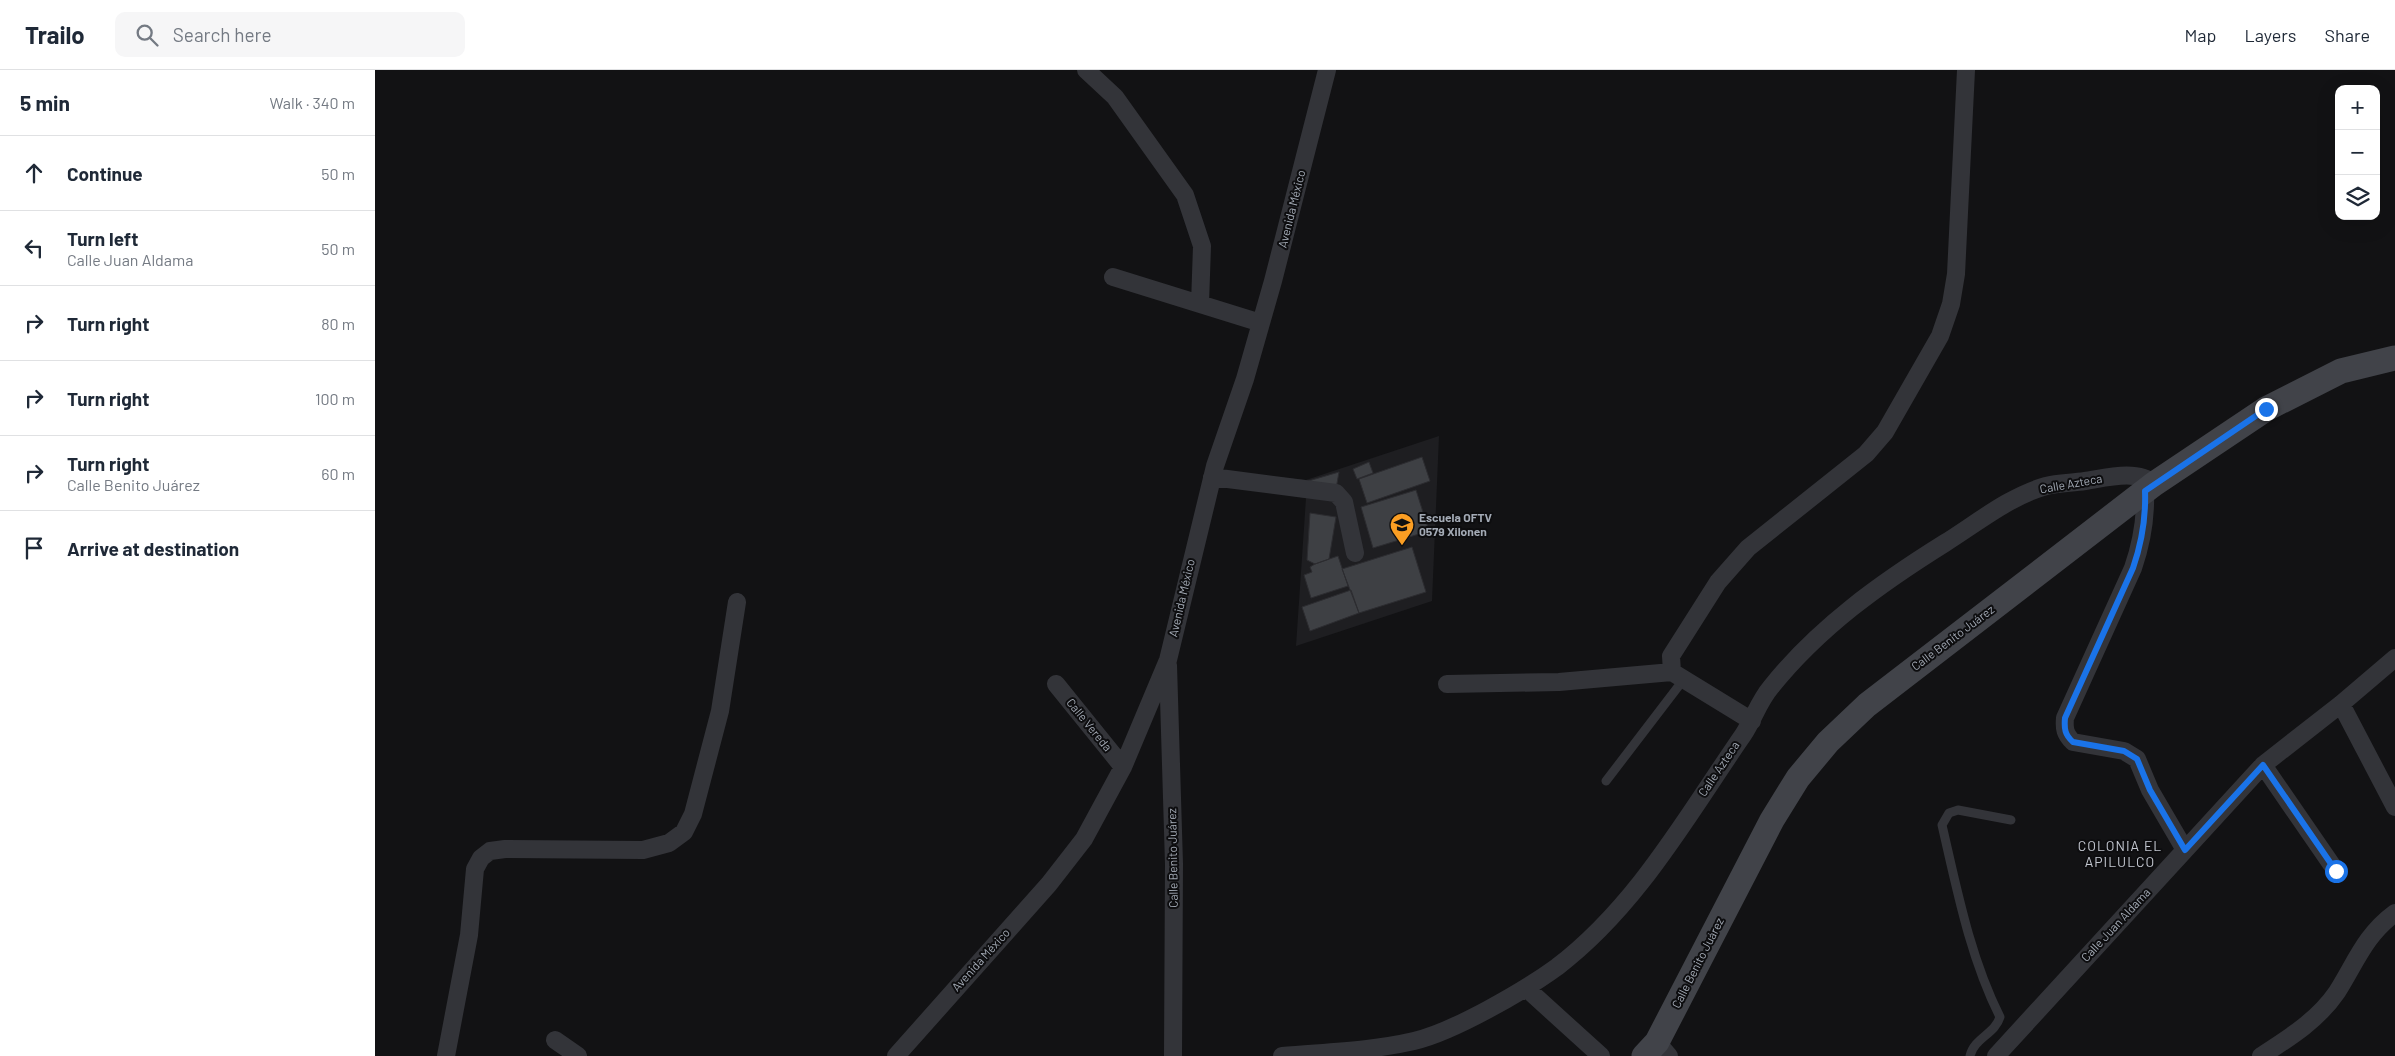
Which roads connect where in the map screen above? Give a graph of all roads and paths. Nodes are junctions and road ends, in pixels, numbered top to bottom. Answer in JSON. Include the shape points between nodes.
{"nodes":[{"id":1,"x":1086,"y":70,"type":"edge"},
{"id":2,"x":1327,"y":70,"type":"edge"},
{"id":3,"x":1966,"y":70,"type":"edge"},
{"id":4,"x":1113,"y":277,"type":"dead end"},
{"id":5,"x":1199,"y":304,"type":"junction"},
{"id":6,"x":1261,"y":323,"type":"junction"},
{"id":7,"x":2395,"y":358,"type":"edge"},
{"id":8,"x":1212,"y":477,"type":"junction"},
{"id":9,"x":2150,"y":488,"type":"junction"},
{"id":10,"x":1355,"y":553,"type":"dead end"},
{"id":11,"x":737,"y":602,"type":"dead end"},
{"id":12,"x":2395,"y":658,"type":"edge"},
{"id":13,"x":1168,"y":660,"type":"junction"},
{"id":14,"x":1678,"y":676,"type":"junction"},
{"id":15,"x":1056,"y":684,"type":"dead end"},
{"id":16,"x":1447,"y":684,"type":"dead end"},
{"id":17,"x":2341,"y":704,"type":"junction"},
{"id":18,"x":1752,"y":721,"type":"junction"},
{"id":19,"x":2263,"y":765,"type":"junction"},
{"id":20,"x":1123,"y":766,"type":"junction"},
{"id":21,"x":1605,"y":781,"type":"dead end"},
{"id":22,"x":2395,"y":807,"type":"edge"},
{"id":23,"x":2011,"y":820,"type":"dead end"},
{"id":24,"x":2185,"y":850,"type":"junction"},
{"id":25,"x":2336,"y":871,"type":"dead end"},
{"id":26,"x":2395,"y":913,"type":"edge"},
{"id":27,"x":1526,"y":988,"type":"junction"},
{"id":28,"x":555,"y":1040,"type":"dead end"},
{"id":29,"x":1657,"y":1051,"type":"edge"},
{"id":30,"x":446,"y":1056,"type":"edge"},
{"id":31,"x":578,"y":1056,"type":"edge"},
{"id":32,"x":896,"y":1056,"type":"edge"},
{"id":33,"x":1173,"y":1056,"type":"edge"},
{"id":34,"x":1282,"y":1056,"type":"edge"},
{"id":35,"x":1601,"y":1056,"type":"edge"},
{"id":36,"x":1970,"y":1056,"type":"edge"},
{"id":37,"x":1996,"y":1056,"type":"edge"},
{"id":38,"x":2261,"y":1056,"type":"edge"}],
"edges":[{"from":1,"to":5,"type":"street","via":[[1115,97],[1185,195],[1202,246]]},
{"from":2,"to":6,"type":"street","name":"Avenida México"},
{"from":3,"to":14,"type":"street","via":[[1956,274],[1951,304],[1940,336],[1903,404],[1866,454],[1748,548],[1718,582],[1671,656]]},
{"from":4,"to":5,"type":"street"},
{"from":5,"to":6,"type":"street"},
{"from":6,"to":8,"type":"street","name":"Avenida México"},
{"from":7,"to":9,"type":"main road","name":"Calle Benito Juárez","via":[[2341,371],[2303,389],[2266,409]]},
{"from":8,"to":10,"type":"street","via":[[1336,494],[1344,502]]},
{"from":8,"to":13,"type":"street","name":"Avenida México"},
{"from":9,"to":18,"type":"street","name":"Calle Azteca","via":[[2148,479],[2140,476],[2048,486],[2021,495],[1887,579],[1842,615],[1769,689]]},
{"from":9,"to":24,"type":"street","via":[[2138,552],[2065,718],[2064,728],[2073,742],[2124,751],[2137,759],[2150,790]]},
{"from":9,"to":29,"type":"main road","name":"Calle Benito Juárez","via":[[1910,670],[1828,742],[1799,778],[1772,820]]},
{"from":11,"to":30,"type":"street","via":[[720,711],[693,814],[684,832],[669,843],[643,850],[505,849],[490,851],[481,858],[475,869],[469,935]]},
{"from":12,"to":17,"type":"street","name":"Calle Juan Aldama"},
{"from":13,"to":20,"type":"street","name":"Avenida México"},
{"from":13,"to":33,"type":"street","name":"Calle Benito Juárez","via":[[1174,864]]},
{"from":14,"to":16,"type":"street"},
{"from":14,"to":18,"type":"street"},
{"from":14,"to":21,"type":"lane"},
{"from":15,"to":20,"type":"street","name":"Calle Vereda"},
{"from":17,"to":19,"type":"street","name":"Calle Juan Aldama"},
{"from":17,"to":22,"type":"street"},
{"from":18,"to":27,"type":"street","name":"Calle Azteca","via":[[1631,896],[1589,940]]},
{"from":19,"to":24,"type":"street","name":"Calle Juan Aldama"},
{"from":19,"to":25,"type":"street"},
{"from":20,"to":32,"type":"street","name":"Avenida México","via":[[1084,839],[1055,877]]},
{"from":23,"to":36,"type":"lane","via":[[1958,810],[1949,813],[1942,825],[1984,986],[1999,1017],[1998,1023],[1972,1047]]},
{"from":24,"to":37,"type":"street","name":"Calle Juan Aldama"},
{"from":26,"to":38,"type":"street","via":[[2372,933],[2336,993],[2300,1031]]},
{"from":27,"to":34,"type":"street","name":"Calle Azteca","via":[[1456,1025],[1418,1040],[1380,1048]]},
{"from":27,"to":35,"type":"street"},
{"from":28,"to":31,"type":"street"}]}
